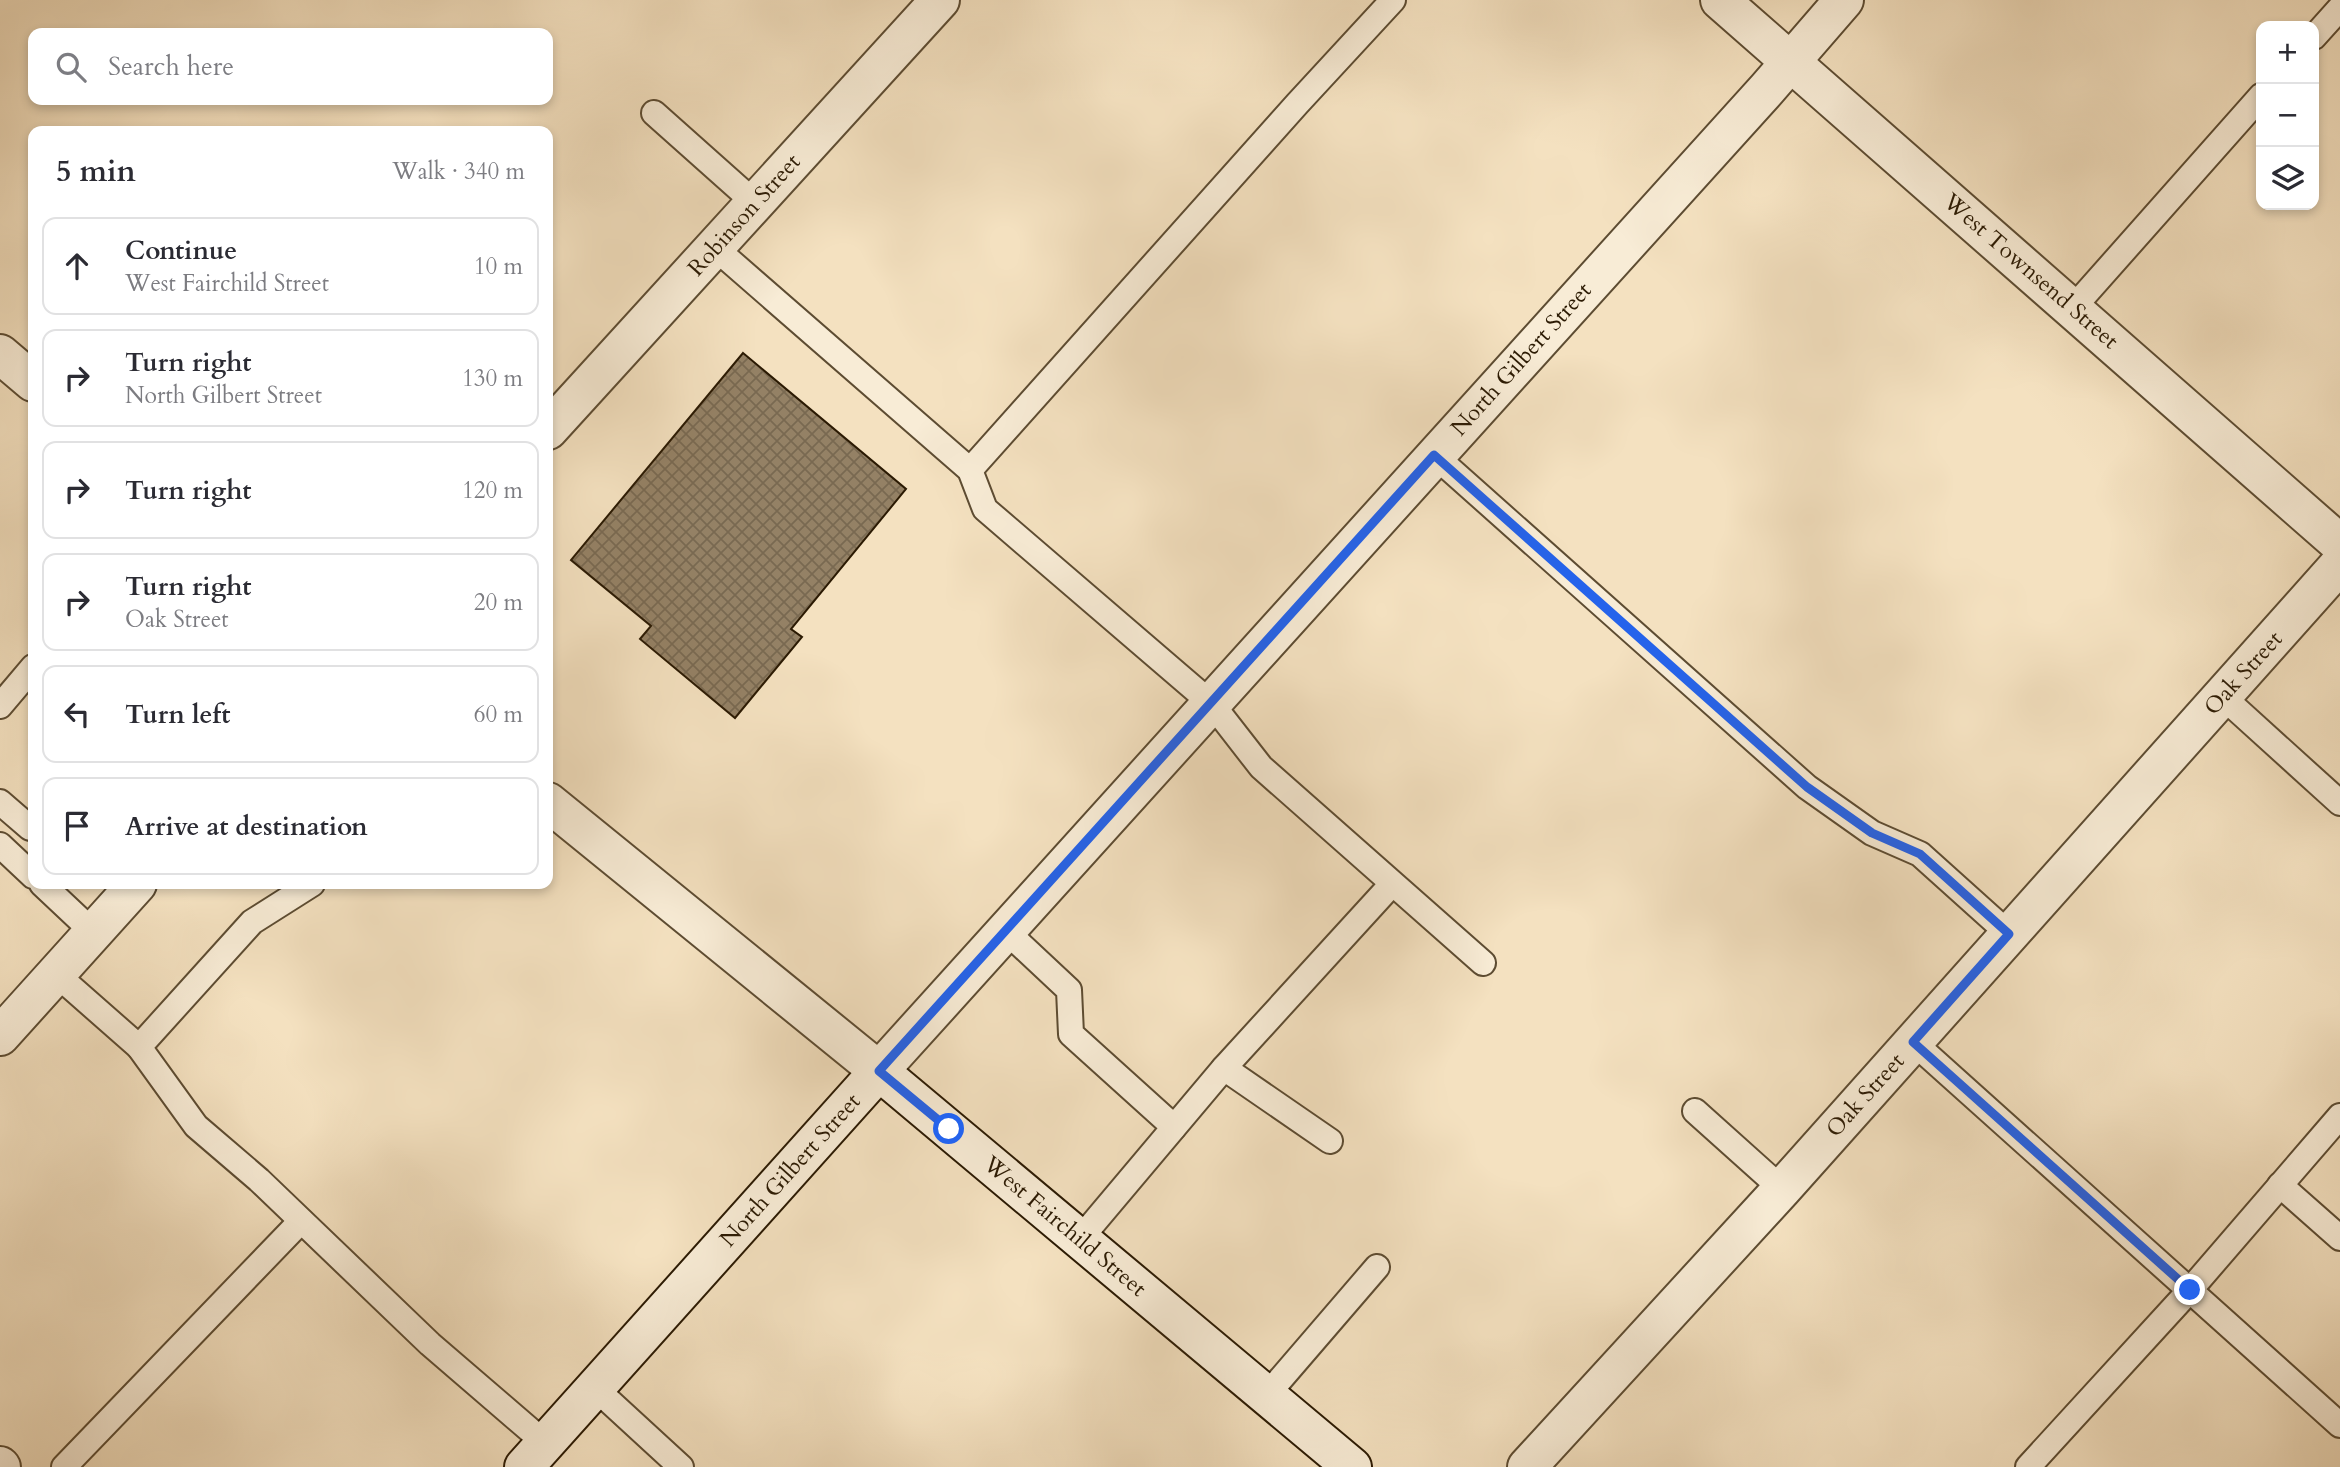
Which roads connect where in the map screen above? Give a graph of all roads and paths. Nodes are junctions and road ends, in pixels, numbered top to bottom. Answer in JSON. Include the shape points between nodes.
{"nodes":[{"id":1,"x":940,"y":0,"type":"edge"},
{"id":2,"x":1393,"y":0,"type":"edge"},
{"id":3,"x":1720,"y":0,"type":"edge"},
{"id":4,"x":1844,"y":0,"type":"edge"},
{"id":5,"x":2340,"y":8,"type":"edge"},
{"id":6,"x":2319,"y":31,"type":"edge"},
{"id":7,"x":1792,"y":61,"type":"junction"},
{"id":8,"x":2256,"y":102,"type":"edge"},
{"id":9,"x":654,"y":113,"type":"dead end"},
{"id":10,"x":755,"y":203,"type":"junction"},
{"id":11,"x":714,"y":247,"type":"junction"},
{"id":12,"x":2073,"y":308,"type":"junction"},
{"id":13,"x":0,"y":354,"type":"edge"},
{"id":14,"x":28,"y":374,"type":"edge"},
{"id":15,"x":553,"y":424,"type":"edge"},
{"id":16,"x":1434,"y":455,"type":"junction"},
{"id":17,"x":970,"y":470,"type":"junction"},
{"id":18,"x":2340,"y":544,"type":"edge"},
{"id":19,"x":2340,"y":564,"type":"edge"},
{"id":20,"x":28,"y":673,"type":"edge"},
{"id":21,"x":2222,"y":696,"type":"junction"},
{"id":22,"x":1212,"y":705,"type":"junction"},
{"id":23,"x":0,"y":706,"type":"edge"},
{"id":24,"x":0,"y":802,"type":"edge"},
{"id":25,"x":2340,"y":803,"type":"edge"},
{"id":26,"x":553,"y":806,"type":"edge"},
{"id":27,"x":28,"y":826,"type":"edge"},
{"id":28,"x":0,"y":845,"type":"edge"},
{"id":29,"x":28,"y":871,"type":"edge"},
{"id":30,"x":1392,"y":884,"type":"junction"},
{"id":31,"x":47,"y":889,"type":"edge"},
{"id":32,"x":132,"y":889,"type":"edge"},
{"id":33,"x":304,"y":889,"type":"edge"},
{"id":34,"x":1006,"y":931,"type":"junction"},
{"id":35,"x":93,"y":932,"type":"junction"},
{"id":36,"x":2009,"y":934,"type":"junction"},
{"id":37,"x":1483,"y":963,"type":"dead end"},
{"id":38,"x":56,"y":974,"type":"junction"},
{"id":39,"x":0,"y":1036,"type":"edge"},
{"id":40,"x":1913,"y":1042,"type":"junction"},
{"id":41,"x":139,"y":1047,"type":"junction"},
{"id":42,"x":1224,"y":1068,"type":"junction"},
{"id":43,"x":879,"y":1071,"type":"junction"},
{"id":44,"x":1695,"y":1111,"type":"dead end"},
{"id":45,"x":2340,"y":1116,"type":"edge"},
{"id":46,"x":1174,"y":1127,"type":"junction"},
{"id":47,"x":1329,"y":1141,"type":"dead end"},
{"id":48,"x":2280,"y":1185,"type":"junction"},
{"id":49,"x":1782,"y":1189,"type":"junction"},
{"id":50,"x":301,"y":1221,"type":"junction"},
{"id":51,"x":2340,"y":1238,"type":"edge"},
{"id":52,"x":1080,"y":1239,"type":"junction"},
{"id":53,"x":1377,"y":1267,"type":"dead end"},
{"id":54,"x":2190,"y":1290,"type":"junction"},
{"id":55,"x":595,"y":1388,"type":"junction"},
{"id":56,"x":1266,"y":1396,"type":"junction"},
{"id":57,"x":2340,"y":1425,"type":"edge"},
{"id":58,"x":535,"y":1455,"type":"edge"},
{"id":59,"x":64,"y":1467,"type":"edge"},
{"id":60,"x":681,"y":1467,"type":"edge"},
{"id":61,"x":1352,"y":1467,"type":"edge"},
{"id":62,"x":1527,"y":1467,"type":"edge"},
{"id":63,"x":2028,"y":1467,"type":"edge"}],
"edges":[{"from":1,"to":10,"type":"street","name":"Robinson Street"},
{"from":2,"to":17,"type":"lane"},
{"from":3,"to":7,"type":"street","name":"West Townsend Street"},
{"from":4,"to":7,"type":"street","name":"North Gilbert Street"},
{"from":5,"to":6,"type":"lane"},
{"from":7,"to":12,"type":"street","name":"West Townsend Street"},
{"from":7,"to":16,"type":"street","name":"North Gilbert Street"},
{"from":8,"to":12,"type":"lane"},
{"from":9,"to":10,"type":"lane"},
{"from":10,"to":11,"type":"street","name":"Robinson Street"},
{"from":11,"to":15,"type":"street","name":"Robinson Street"},
{"from":11,"to":17,"type":"lane"},
{"from":12,"to":18,"type":"street","name":"West Townsend Street"},
{"from":13,"to":14,"type":"street"},
{"from":16,"to":22,"type":"street","name":"North Gilbert Street"},
{"from":16,"to":36,"type":"lane","via":[[1807,787],[1872,833],[1920,854]]},
{"from":17,"to":22,"type":"lane","via":[[985,509]]},
{"from":19,"to":21,"type":"street","name":"Oak Street"},
{"from":20,"to":23,"type":"lane"},
{"from":21,"to":25,"type":"lane"},
{"from":21,"to":36,"type":"street","name":"Oak Street"},
{"from":22,"to":30,"type":"lane","via":[[1261,767]]},
{"from":22,"to":34,"type":"street","name":"North Gilbert Street"},
{"from":24,"to":27,"type":"lane"},
{"from":26,"to":43,"type":"street","name":"West Fairchild Street"},
{"from":28,"to":29,"type":"lane"},
{"from":30,"to":37,"type":"lane"},
{"from":30,"to":42,"type":"lane"},
{"from":31,"to":35,"type":"lane"},
{"from":32,"to":35,"type":"street"},
{"from":33,"to":41,"type":"lane","via":[[252,922]]},
{"from":34,"to":43,"type":"street","name":"North Gilbert Street"},
{"from":34,"to":46,"type":"lane","via":[[1069,990],[1071,1034]]},
{"from":35,"to":38,"type":"street"},
{"from":36,"to":40,"type":"street","name":"Oak Street"},
{"from":38,"to":39,"type":"street"},
{"from":38,"to":41,"type":"lane"},
{"from":40,"to":49,"type":"street","name":"Oak Street"},
{"from":40,"to":54,"type":"lane"},
{"from":41,"to":50,"type":"lane","via":[[196,1126]]},
{"from":42,"to":46,"type":"lane"},
{"from":42,"to":47,"type":"lane"},
{"from":43,"to":52,"type":"street","name":"West Fairchild Street"},
{"from":43,"to":55,"type":"street","name":"North Gilbert Street"},
{"from":44,"to":49,"type":"lane"},
{"from":45,"to":48,"type":"lane"},
{"from":46,"to":52,"type":"lane"},
{"from":48,"to":51,"type":"lane"},
{"from":48,"to":54,"type":"lane"},
{"from":49,"to":62,"type":"street","name":"Oak Street"},
{"from":50,"to":58,"type":"lane","via":[[430,1344]]},
{"from":50,"to":59,"type":"lane"},
{"from":52,"to":56,"type":"street","name":"West Fairchild Street"},
{"from":53,"to":56,"type":"lane"},
{"from":54,"to":57,"type":"lane"},
{"from":54,"to":63,"type":"lane"},
{"from":55,"to":58,"type":"street","name":"North Gilbert Street"},
{"from":55,"to":60,"type":"lane"},
{"from":56,"to":61,"type":"street","name":"West Fairchild Street"}]}
